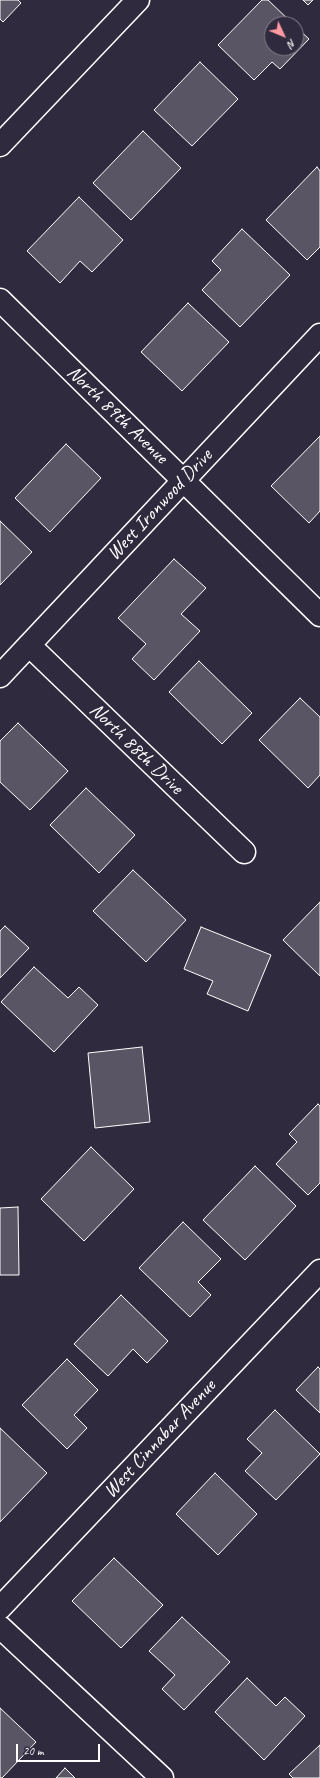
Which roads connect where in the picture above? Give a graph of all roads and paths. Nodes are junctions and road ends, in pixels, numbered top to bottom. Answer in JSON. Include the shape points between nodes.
{"nodes":[{"id":1,"x":138,"y":0,"type":"edge"},
{"id":2,"x":0,"y":145,"type":"edge"},
{"id":3,"x":0,"y":300,"type":"edge"},
{"id":4,"x":320,"y":335,"type":"edge"},
{"id":5,"x":183,"y":480,"type":"junction"},
{"id":6,"x":320,"y":614,"type":"edge"},
{"id":7,"x":29,"y":645,"type":"junction"},
{"id":8,"x":0,"y":676,"type":"edge"},
{"id":9,"x":244,"y":852,"type":"dead end"},
{"id":10,"x":320,"y":1271,"type":"edge"},
{"id":11,"x":0,"y":1608,"type":"edge"},
{"id":12,"x":0,"y":1627,"type":"edge"},
{"id":13,"x":162,"y":1778,"type":"edge"}],
"edges":[{"from":1,"to":2,"type":"street"},
{"from":3,"to":5,"type":"street","name":"North 89th Avenue"},
{"from":4,"to":5,"type":"street","name":"West Ironwood Drive"},
{"from":5,"to":6,"type":"street","name":"North 89th Avenue"},
{"from":5,"to":7,"type":"street","name":"West Ironwood Drive"},
{"from":7,"to":8,"type":"street","name":"West Ironwood Drive"},
{"from":7,"to":9,"type":"street","name":"North 88th Drive"},
{"from":10,"to":11,"type":"street","name":"West Cinnabar Avenue"},
{"from":12,"to":13,"type":"street"}]}
